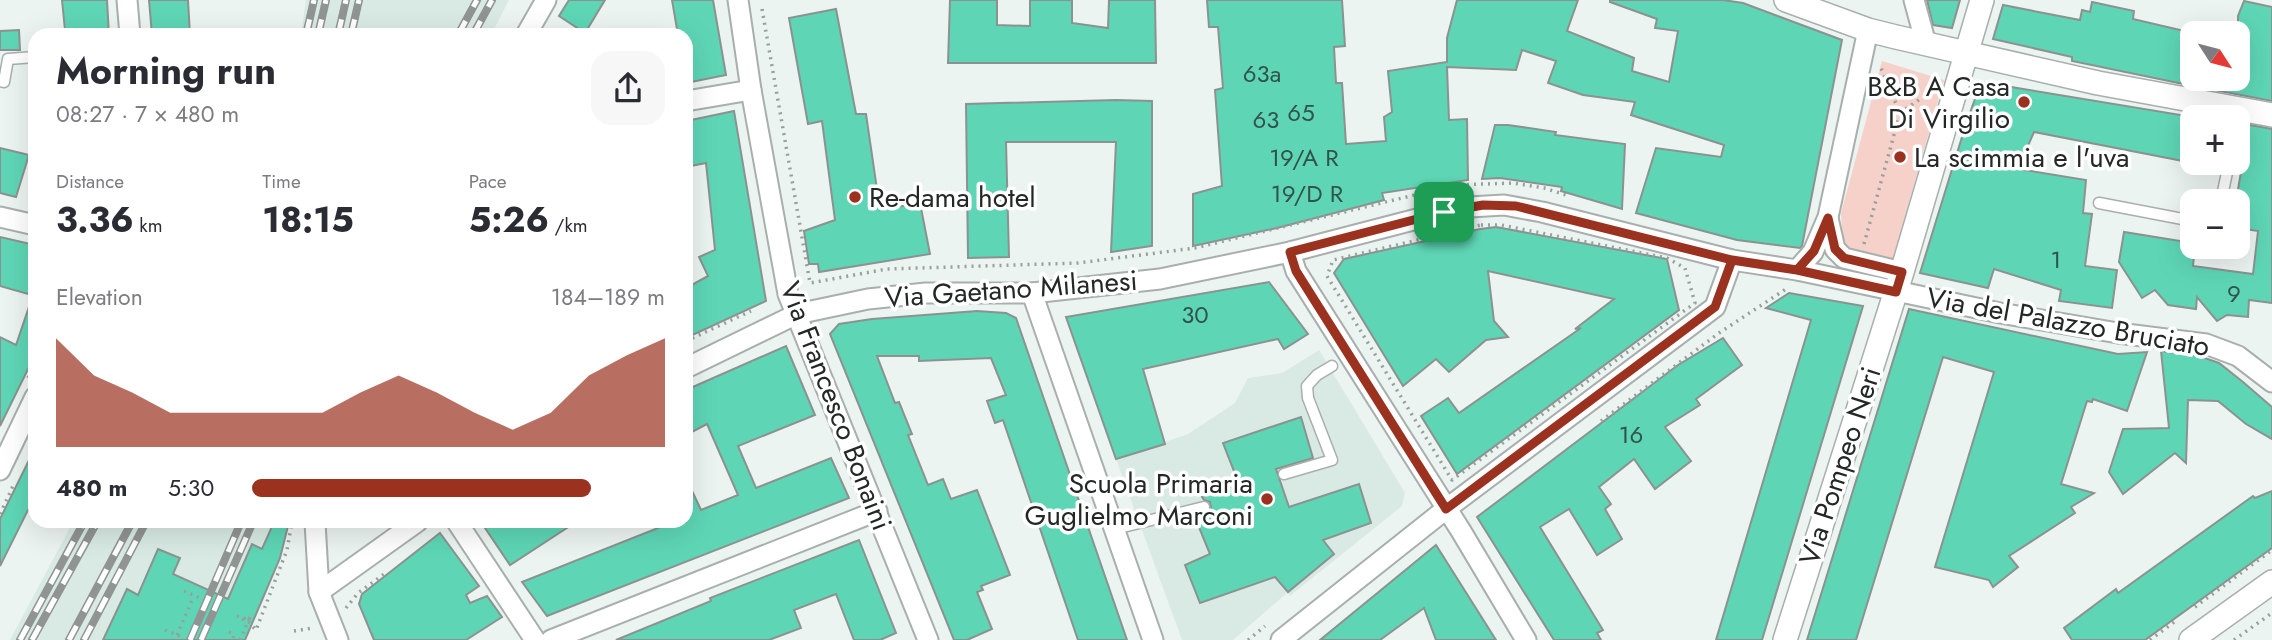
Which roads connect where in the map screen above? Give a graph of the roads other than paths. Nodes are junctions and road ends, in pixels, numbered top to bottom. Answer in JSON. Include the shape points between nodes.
{"nodes":[{"id":1,"x":127,"y":0,"type":"edge"},
{"id":2,"x":546,"y":0,"type":"edge"},
{"id":3,"x":738,"y":0,"type":"edge"},
{"id":4,"x":1786,"y":0,"type":"edge"},
{"id":5,"x":1914,"y":0,"type":"edge"},
{"id":6,"x":1982,"y":0,"type":"edge"},
{"id":7,"x":129,"y":28,"type":"edge"},
{"id":8,"x":530,"y":28,"type":"edge"},
{"id":9,"x":1868,"y":30,"type":"junction"},
{"id":10,"x":1926,"y":44,"type":"junction"},
{"id":11,"x":1967,"y":53,"type":"junction"},
{"id":12,"x":28,"y":58,"type":"edge"},
{"id":13,"x":0,"y":81,"type":"edge"},
{"id":14,"x":751,"y":90,"type":"junction"},
{"id":15,"x":693,"y":100,"type":"edge"},
{"id":16,"x":2196,"y":105,"type":"edge"},
{"id":17,"x":2250,"y":115,"type":"edge"},
{"id":18,"x":2272,"y":115,"type":"edge"},
{"id":19,"x":2099,"y":202,"type":"dead end"},
{"id":20,"x":0,"y":217,"type":"edge"},
{"id":21,"x":1828,"y":218,"type":"junction"},
{"id":22,"x":2180,"y":218,"type":"edge"},
{"id":23,"x":28,"y":223,"type":"edge"},
{"id":24,"x":1290,"y":252,"type":"junction"},
{"id":25,"x":1732,"y":260,"type":"junction"},
{"id":26,"x":1797,"y":270,"type":"junction"},
{"id":27,"x":1899,"y":282,"type":"junction"},
{"id":28,"x":1032,"y":293,"type":"junction"},
{"id":29,"x":797,"y":314,"type":"junction"},
{"id":30,"x":693,"y":365,"type":"edge"},
{"id":31,"x":1332,"y":366,"type":"dead end"},
{"id":32,"x":2272,"y":382,"type":"edge"},
{"id":33,"x":28,"y":412,"type":"edge"},
{"id":34,"x":0,"y":470,"type":"edge"},
{"id":35,"x":1284,"y":474,"type":"dead end"},
{"id":36,"x":1204,"y":507,"type":"dead end"},
{"id":37,"x":1446,"y":509,"type":"junction"},
{"id":38,"x":877,"y":511,"type":"junction"},
{"id":39,"x":314,"y":528,"type":"edge"},
{"id":40,"x":409,"y":528,"type":"edge"},
{"id":41,"x":461,"y":528,"type":"edge"},
{"id":42,"x":1115,"y":528,"type":"junction"},
{"id":43,"x":2272,"y":582,"type":"edge"},
{"id":44,"x":319,"y":592,"type":"junction"},
{"id":45,"x":338,"y":640,"type":"edge"},
{"id":46,"x":536,"y":640,"type":"edge"},
{"id":47,"x":551,"y":640,"type":"edge"},
{"id":48,"x":928,"y":640,"type":"edge"},
{"id":49,"x":1153,"y":640,"type":"edge"},
{"id":50,"x":1281,"y":640,"type":"edge"},
{"id":51,"x":1526,"y":640,"type":"edge"},
{"id":52,"x":1785,"y":640,"type":"edge"},
{"id":53,"x":2191,"y":640,"type":"edge"}],
"edges":[{"from":1,"to":7,"type":"street"},
{"from":2,"to":8,"type":"street"},
{"from":3,"to":14,"type":"street","name":"Via Francesco Bonaini"},
{"from":4,"to":9,"type":"street"},
{"from":5,"to":10,"type":"street"},
{"from":6,"to":11,"type":"street","name":"Via Pompeo Neri"},
{"from":9,"to":10,"type":"street"},
{"from":9,"to":21,"type":"street"},
{"from":10,"to":11,"type":"street"},
{"from":11,"to":16,"type":"street"},
{"from":11,"to":27,"type":"street","name":"Via Pompeo Neri"},
{"from":12,"to":13,"type":"lane","via":[[8,59],[5,82]]},
{"from":14,"to":15,"type":"street"},
{"from":14,"to":29,"type":"street","name":"Via Francesco Bonaini","via":[[788,294]]},
{"from":17,"to":18,"type":"street"},
{"from":19,"to":22,"type":"lane"},
{"from":20,"to":23,"type":"street"},
{"from":21,"to":26,"type":"street","via":[[1814,251]]},
{"from":21,"to":27,"type":"street","via":[[1835,249],[1844,258]]},
{"from":24,"to":25,"type":"street","name":"Via Gaetano Milanesi","via":[[1444,212],[1504,205]]},
{"from":24,"to":28,"type":"street","name":"Via Gaetano Milanesi","via":[[1160,279]]},
{"from":24,"to":37,"type":"street","via":[[1296,271]]},
{"from":25,"to":26,"type":"street","name":"Via Gaetano Milanesi"},
{"from":25,"to":37,"type":"street","via":[[1715,307]]},
{"from":26,"to":27,"type":"street","name":"Via Gaetano Milanesi"},
{"from":27,"to":32,"type":"street","name":"Via del Palazzo Bruciato","via":[[2034,320],[2206,344],[2238,356]]},
{"from":27,"to":52,"type":"street","name":"Via Pompeo Neri"},
{"from":28,"to":29,"type":"street","name":"Via Gaetano Milanesi","via":[[926,293]]},
{"from":28,"to":42,"type":"street"},
{"from":29,"to":30,"type":"street","name":"Via Gaetano Milanesi"},
{"from":29,"to":38,"type":"street","name":"Via Francesco Bonaini"},
{"from":31,"to":35,"type":"lane","via":[[1307,386],[1332,460]]},
{"from":33,"to":34,"type":"street"},
{"from":36,"to":42,"type":"lane"},
{"from":37,"to":50,"type":"street"},
{"from":37,"to":51,"type":"street"},
{"from":38,"to":47,"type":"street"},
{"from":38,"to":48,"type":"street","name":"Via Francesco Bonaini"},
{"from":39,"to":44,"type":"street"},
{"from":40,"to":44,"type":"street"},
{"from":41,"to":46,"type":"street"},
{"from":42,"to":49,"type":"street"},
{"from":43,"to":53,"type":"street"},
{"from":44,"to":45,"type":"street"}]}
